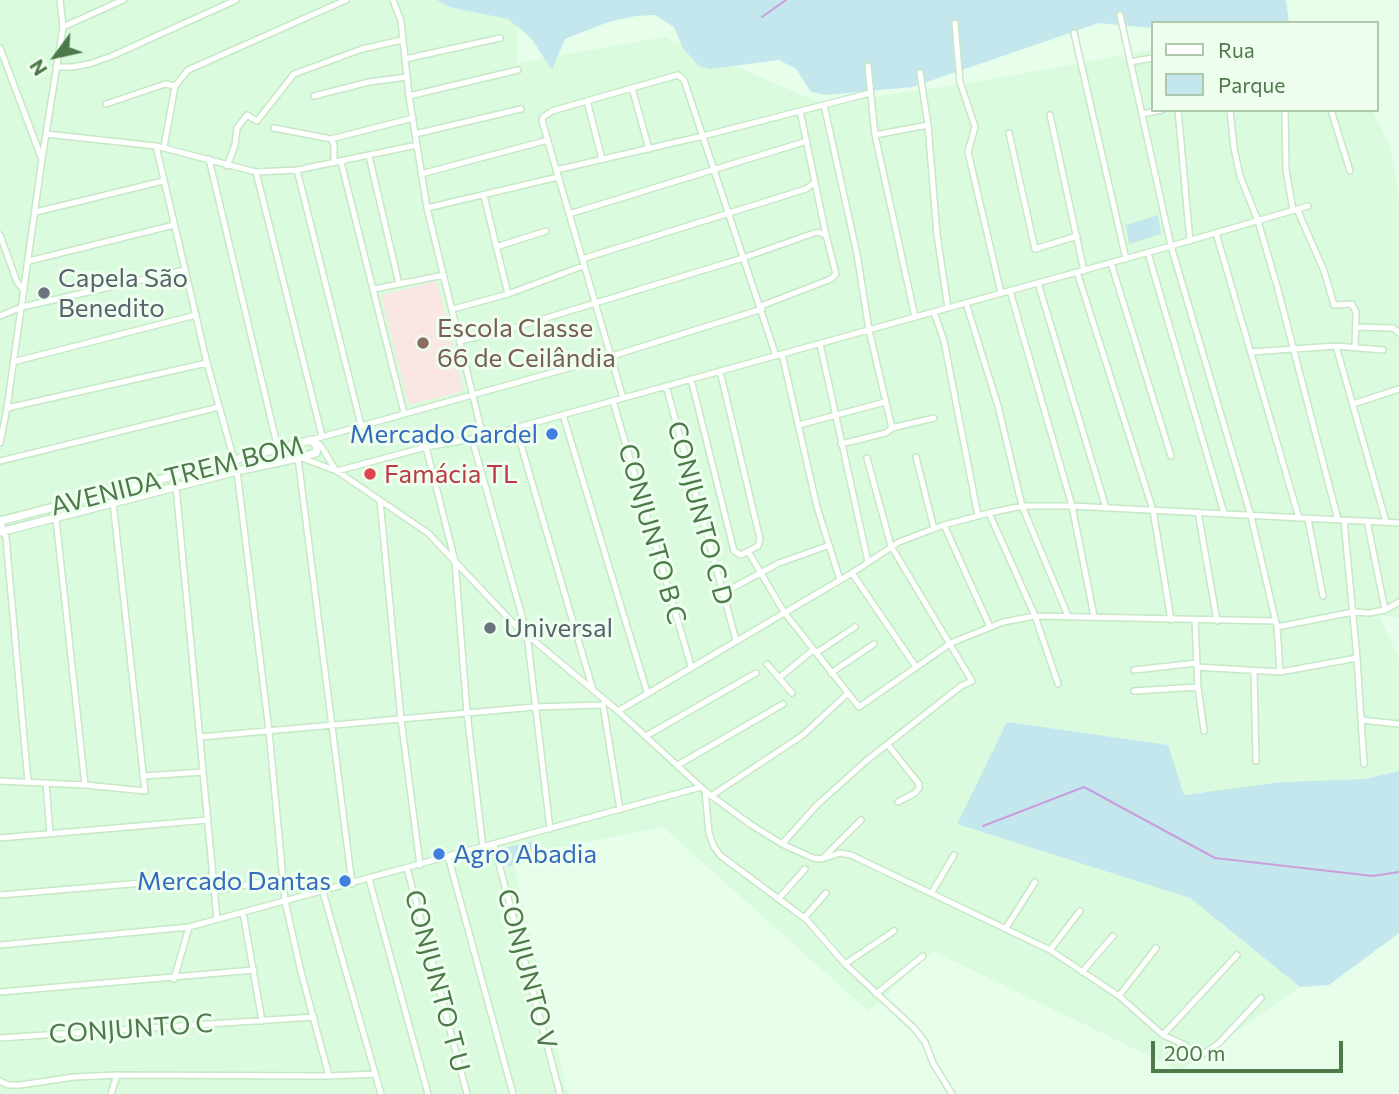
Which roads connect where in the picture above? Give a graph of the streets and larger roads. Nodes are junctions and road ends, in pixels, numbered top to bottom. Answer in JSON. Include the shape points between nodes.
{"nodes":[{"id":1,"x":123,"y":0,"type":"edge"},
{"id":2,"x":236,"y":0,"type":"edge"},
{"id":3,"x":346,"y":0,"type":"edge"},
{"id":4,"x":393,"y":0,"type":"edge"},
{"id":5,"x":58,"y":1,"type":"edge"},
{"id":6,"x":1120,"y":15,"type":"dead end"},
{"id":7,"x":955,"y":23,"type":"dead end"},
{"id":8,"x":63,"y":27,"type":"junction"},
{"id":9,"x":1073,"y":33,"type":"dead end"},
{"id":10,"x":500,"y":38,"type":"dead end"},
{"id":11,"x":402,"y":40,"type":"junction"},
{"id":12,"x":0,"y":48,"type":"edge"},
{"id":13,"x":1150,"y":58,"type":"edge"},
{"id":14,"x":405,"y":59,"type":"junction"},
{"id":15,"x":1130,"y":61,"type":"junction"},
{"id":16,"x":867,"y":66,"type":"dead end"},
{"id":17,"x":56,"y":67,"type":"junction"},
{"id":18,"x":519,"y":70,"type":"dead end"},
{"id":19,"x":920,"y":73,"type":"dead end"},
{"id":20,"x":407,"y":77,"type":"junction"},
{"id":21,"x":175,"y":86,"type":"junction"},
{"id":22,"x":632,"y":88,"type":"junction"},
{"id":23,"x":870,"y":93,"type":"junction"},
{"id":24,"x":314,"y":96,"type":"dead end"},
{"id":25,"x":409,"y":96,"type":"junction"},
{"id":26,"x":587,"y":101,"type":"junction"},
{"id":27,"x":106,"y":104,"type":"dead end"},
{"id":28,"x":824,"y":104,"type":"junction"},
{"id":29,"x":521,"y":109,"type":"dead end"},
{"id":30,"x":800,"y":111,"type":"junction"},
{"id":31,"x":1152,"y":112,"type":"edge"},
{"id":32,"x":1178,"y":112,"type":"edge"},
{"id":33,"x":1230,"y":112,"type":"edge"},
{"id":34,"x":1285,"y":112,"type":"edge"},
{"id":35,"x":1332,"y":112,"type":"edge"},
{"id":36,"x":1142,"y":114,"type":"junction"},
{"id":37,"x":1050,"y":116,"type":"dead end"},
{"id":38,"x":412,"y":118,"type":"junction"},
{"id":39,"x":928,"y":125,"type":"junction"},
{"id":40,"x":274,"y":128,"type":"dead end"},
{"id":41,"x":1009,"y":133,"type":"dead end"},
{"id":42,"x":46,"y":134,"type":"junction"},
{"id":43,"x":415,"y":135,"type":"junction"},
{"id":44,"x":875,"y":135,"type":"junction"},
{"id":45,"x":703,"y":136,"type":"junction"},
{"id":46,"x":331,"y":139,"type":"junction"},
{"id":47,"x":548,"y":140,"type":"junction"},
{"id":48,"x":807,"y":141,"type":"junction"},
{"id":49,"x":416,"y":145,"type":"junction"},
{"id":50,"x":156,"y":146,"type":"junction"},
{"id":51,"x":164,"y":147,"type":"junction"},
{"id":52,"x":649,"y":149,"type":"junction"},
{"id":53,"x":369,"y":156,"type":"junction"},
{"id":54,"x":42,"y":159,"type":"junction"},
{"id":55,"x":209,"y":159,"type":"junction"},
{"id":56,"x":602,"y":159,"type":"junction"},
{"id":57,"x":341,"y":162,"type":"junction"},
{"id":58,"x":334,"y":163,"type":"junction"},
{"id":59,"x":227,"y":166,"type":"junction"},
{"id":60,"x":714,"y":169,"type":"junction"},
{"id":61,"x":298,"y":170,"type":"junction"},
{"id":62,"x":556,"y":170,"type":"junction"},
{"id":63,"x":1350,"y":171,"type":"dead end"},
{"id":64,"x":256,"y":172,"type":"junction"},
{"id":65,"x":421,"y":174,"type":"junction"},
{"id":66,"x":558,"y":177,"type":"junction"},
{"id":67,"x":163,"y":181,"type":"junction"},
{"id":68,"x":814,"y":183,"type":"junction"},
{"id":69,"x":484,"y":196,"type":"junction"},
{"id":70,"x":1308,"y":206,"type":"dead end"},
{"id":71,"x":427,"y":208,"type":"junction"},
{"id":72,"x":1295,"y":210,"type":"junction"},
{"id":73,"x":36,"y":212,"type":"junction"},
{"id":74,"x":569,"y":214,"type":"junction"},
{"id":75,"x":729,"y":214,"type":"junction"},
{"id":76,"x":1258,"y":221,"type":"junction"},
{"id":77,"x":174,"y":225,"type":"junction"},
{"id":78,"x":545,"y":231,"type":"dead end"},
{"id":79,"x":1216,"y":233,"type":"junction"},
{"id":80,"x":0,"y":235,"type":"edge"},
{"id":81,"x":826,"y":235,"type":"junction"},
{"id":82,"x":1077,"y":236,"type":"junction"},
{"id":83,"x":1190,"y":241,"type":"junction"},
{"id":84,"x":2,"y":245,"type":"edge"},
{"id":85,"x":1171,"y":246,"type":"junction"},
{"id":86,"x":496,"y":247,"type":"junction"},
{"id":87,"x":1148,"y":253,"type":"junction"},
{"id":88,"x":743,"y":258,"type":"junction"},
{"id":89,"x":1126,"y":259,"type":"junction"},
{"id":90,"x":29,"y":261,"type":"junction"},
{"id":91,"x":582,"y":263,"type":"junction"},
{"id":92,"x":1111,"y":263,"type":"junction"},
{"id":93,"x":185,"y":270,"type":"junction"},
{"id":94,"x":1080,"y":271,"type":"junction"},
{"id":95,"x":444,"y":275,"type":"junction"},
{"id":96,"x":1038,"y":283,"type":"junction"},
{"id":97,"x":398,"y":284,"type":"junction"},
{"id":98,"x":374,"y":289,"type":"junction"},
{"id":99,"x":24,"y":290,"type":"junction"},
{"id":100,"x":1010,"y":291,"type":"junction"},
{"id":101,"x":1001,"y":293,"type":"junction"},
{"id":102,"x":509,"y":294,"type":"junction"},
{"id":103,"x":594,"y":302,"type":"junction"},
{"id":104,"x":966,"y":303,"type":"junction"},
{"id":105,"x":22,"y":307,"type":"junction"},
{"id":106,"x":761,"y":308,"type":"junction"},
{"id":107,"x":948,"y":308,"type":"junction"},
{"id":108,"x":453,"y":309,"type":"junction"},
{"id":109,"x":934,"y":312,"type":"junction"},
{"id":110,"x":196,"y":315,"type":"junction"},
{"id":111,"x":0,"y":316,"type":"edge"},
{"id":112,"x":915,"y":317,"type":"junction"},
{"id":113,"x":1356,"y":327,"type":"junction"},
{"id":114,"x":869,"y":330,"type":"junction"},
{"id":115,"x":1399,"y":333,"type":"edge"},
{"id":116,"x":460,"y":341,"type":"junction"},
{"id":117,"x":820,"y":344,"type":"junction"},
{"id":118,"x":1336,"y":346,"type":"junction"},
{"id":119,"x":1355,"y":347,"type":"junction"},
{"id":120,"x":1294,"y":348,"type":"junction"},
{"id":121,"x":1383,"y":350,"type":"dead end"},
{"id":122,"x":1251,"y":352,"type":"junction"},
{"id":123,"x":779,"y":355,"type":"junction"},
{"id":124,"x":612,"y":356,"type":"junction"},
{"id":125,"x":13,"y":362,"type":"junction"},
{"id":126,"x":207,"y":363,"type":"junction"},
{"id":127,"x":720,"y":371,"type":"junction"},
{"id":128,"x":691,"y":379,"type":"junction"},
{"id":129,"x":10,"y":385,"type":"junction"},
{"id":130,"x":666,"y":386,"type":"junction"},
{"id":131,"x":0,"y":389,"type":"edge"},
{"id":132,"x":1399,"y":389,"type":"edge"},
{"id":133,"x":472,"y":396,"type":"junction"},
{"id":134,"x":623,"y":398,"type":"junction"},
{"id":135,"x":613,"y":401,"type":"junction"},
{"id":136,"x":885,"y":402,"type":"junction"},
{"id":137,"x":1353,"y":404,"type":"junction"},
{"id":138,"x":219,"y":407,"type":"junction"},
{"id":139,"x":7,"y":408,"type":"junction"},
{"id":140,"x":404,"y":413,"type":"junction"},
{"id":141,"x":563,"y":415,"type":"junction"},
{"id":142,"x":835,"y":415,"type":"junction"},
{"id":143,"x":934,"y":418,"type":"dead end"},
{"id":144,"x":361,"y":425,"type":"junction"},
{"id":145,"x":799,"y":425,"type":"junction"},
{"id":146,"x":516,"y":428,"type":"junction"},
{"id":147,"x":892,"y":428,"type":"junction"},
{"id":148,"x":484,"y":437,"type":"junction"},
{"id":149,"x":316,"y":439,"type":"junction"},
{"id":150,"x":472,"y":439,"type":"junction"},
{"id":151,"x":0,"y":443,"type":"edge"},
{"id":152,"x":841,"y":444,"type":"junction"},
{"id":153,"x":426,"y":447,"type":"junction"},
{"id":154,"x":278,"y":449,"type":"junction"},
{"id":155,"x":1171,"y":456,"type":"dead end"},
{"id":156,"x":916,"y":457,"type":"dead end"},
{"id":157,"x":299,"y":458,"type":"junction"},
{"id":158,"x":866,"y":458,"type":"dead end"},
{"id":159,"x":234,"y":460,"type":"junction"},
{"id":160,"x":0,"y":461,"type":"edge"},
{"id":161,"x":237,"y":471,"type":"junction"},
{"id":162,"x":337,"y":471,"type":"junction"},
{"id":163,"x":176,"y":487,"type":"junction"},
{"id":164,"x":380,"y":501,"type":"junction"},
{"id":165,"x":113,"y":502,"type":"junction"},
{"id":166,"x":1022,"y":506,"type":"junction"},
{"id":167,"x":1072,"y":506,"type":"junction"},
{"id":168,"x":1106,"y":508,"type":"junction"},
{"id":169,"x":1153,"y":510,"type":"junction"},
{"id":170,"x":1198,"y":512,"type":"junction"},
{"id":171,"x":989,"y":513,"type":"junction"},
{"id":172,"x":1224,"y":513,"type":"junction"},
{"id":173,"x":978,"y":516,"type":"junction"},
{"id":174,"x":1251,"y":516,"type":"junction"},
{"id":175,"x":1299,"y":518,"type":"junction"},
{"id":176,"x":56,"y":519,"type":"junction"},
{"id":177,"x":1308,"y":519,"type":"junction"},
{"id":178,"x":0,"y":520,"type":"edge"},
{"id":179,"x":1341,"y":521,"type":"junction"},
{"id":180,"x":1367,"y":521,"type":"junction"},
{"id":181,"x":1386,"y":522,"type":"junction"},
{"id":182,"x":1399,"y":523,"type":"edge"},
{"id":183,"x":944,"y":525,"type":"junction"},
{"id":184,"x":934,"y":529,"type":"junction"},
{"id":185,"x":2,"y":532,"type":"edge"},
{"id":186,"x":827,"y":546,"type":"junction"},
{"id":187,"x":891,"y":546,"type":"junction"},
{"id":188,"x":749,"y":553,"type":"junction"},
{"id":189,"x":455,"y":561,"type":"junction"},
{"id":190,"x":869,"y":562,"type":"junction"},
{"id":191,"x":761,"y":573,"type":"junction"},
{"id":192,"x":852,"y":573,"type":"junction"},
{"id":193,"x":839,"y":580,"type":"junction"},
{"id":194,"x":721,"y":594,"type":"junction"},
{"id":195,"x":1323,"y":596,"type":"dead end"},
{"id":196,"x":1399,"y":602,"type":"edge"},
{"id":197,"x":1385,"y":610,"type":"junction"},
{"id":198,"x":783,"y":612,"type":"junction"},
{"id":199,"x":1353,"y":612,"type":"junction"},
{"id":200,"x":1035,"y":616,"type":"junction"},
{"id":201,"x":1068,"y":616,"type":"junction"},
{"id":202,"x":1094,"y":616,"type":"junction"},
{"id":203,"x":1171,"y":620,"type":"junction"},
{"id":204,"x":1195,"y":620,"type":"junction"},
{"id":205,"x":1217,"y":621,"type":"junction"},
{"id":206,"x":1276,"y":624,"type":"junction"},
{"id":207,"x":855,"y":627,"type":"dead end"},
{"id":208,"x":990,"y":627,"type":"junction"},
{"id":209,"x":527,"y":634,"type":"junction"},
{"id":210,"x":736,"y":640,"type":"junction"},
{"id":211,"x":951,"y":643,"type":"junction"},
{"id":212,"x":874,"y":644,"type":"dead end"},
{"id":213,"x":815,"y":652,"type":"junction"},
{"id":214,"x":1357,"y":658,"type":"junction"},
{"id":215,"x":767,"y":664,"type":"dead end"},
{"id":216,"x":1198,"y":665,"type":"junction"},
{"id":217,"x":691,"y":666,"type":"junction"},
{"id":218,"x":916,"y":667,"type":"junction"},
{"id":219,"x":1134,"y":670,"type":"dead end"},
{"id":220,"x":1254,"y":671,"type":"junction"},
{"id":221,"x":1280,"y":672,"type":"junction"},
{"id":222,"x":756,"y":673,"type":"dead end"},
{"id":223,"x":831,"y":673,"type":"junction"},
{"id":224,"x":779,"y":678,"type":"junction"},
{"id":225,"x":1058,"y":684,"type":"dead end"},
{"id":226,"x":1198,"y":687,"type":"junction"},
{"id":227,"x":593,"y":690,"type":"junction"},
{"id":228,"x":1134,"y":691,"type":"dead end"},
{"id":229,"x":647,"y":692,"type":"junction"},
{"id":230,"x":792,"y":693,"type":"dead end"},
{"id":231,"x":847,"y":694,"type":"junction"},
{"id":232,"x":604,"y":703,"type":"junction"},
{"id":233,"x":783,"y":704,"type":"dead end"},
{"id":234,"x":534,"y":707,"type":"junction"},
{"id":235,"x":618,"y":711,"type":"junction"},
{"id":236,"x":467,"y":713,"type":"junction"},
{"id":237,"x":401,"y":719,"type":"junction"},
{"id":238,"x":1361,"y":720,"type":"junction"},
{"id":239,"x":1399,"y":724,"type":"edge"},
{"id":240,"x":333,"y":725,"type":"junction"},
{"id":241,"x":269,"y":731,"type":"junction"},
{"id":242,"x":1203,"y":731,"type":"dead end"},
{"id":243,"x":646,"y":736,"type":"junction"},
{"id":244,"x":200,"y":737,"type":"junction"},
{"id":245,"x":888,"y":746,"type":"junction"},
{"id":246,"x":1256,"y":761,"type":"dead end"},
{"id":247,"x":1364,"y":764,"type":"dead end"},
{"id":248,"x":678,"y":765,"type":"junction"},
{"id":249,"x":203,"y":772,"type":"junction"},
{"id":250,"x":143,"y":776,"type":"junction"},
{"id":251,"x":0,"y":781,"type":"edge"},
{"id":252,"x":28,"y":782,"type":"junction"},
{"id":253,"x":46,"y":783,"type":"junction"},
{"id":254,"x":85,"y":785,"type":"junction"},
{"id":255,"x":703,"y":789,"type":"junction"},
{"id":256,"x":711,"y":796,"type":"junction"},
{"id":257,"x":898,"y":802,"type":"dead end"},
{"id":258,"x":620,"y":810,"type":"junction"},
{"id":259,"x":208,"y":820,"type":"junction"},
{"id":260,"x":861,"y":820,"type":"dead end"},
{"id":261,"x":550,"y":829,"type":"junction"},
{"id":262,"x":50,"y":833,"type":"junction"},
{"id":263,"x":0,"y":838,"type":"edge"},
{"id":264,"x":782,"y":844,"type":"junction"},
{"id":265,"x":494,"y":845,"type":"junction"},
{"id":266,"x":483,"y":848,"type":"junction"},
{"id":267,"x":954,"y":855,"type":"dead end"},
{"id":268,"x":448,"y":856,"type":"junction"},
{"id":269,"x":822,"y":859,"type":"junction"},
{"id":270,"x":420,"y":865,"type":"junction"},
{"id":271,"x":407,"y":869,"type":"junction"},
{"id":272,"x":805,"y":869,"type":"dead end"},
{"id":273,"x":213,"y":877,"type":"junction"},
{"id":274,"x":283,"y":878,"type":"junction"},
{"id":275,"x":369,"y":878,"type":"junction"},
{"id":276,"x":1035,"y":882,"type":"dead end"},
{"id":277,"x":352,"y":884,"type":"junction"},
{"id":278,"x":215,"y":891,"type":"junction"},
{"id":279,"x":323,"y":892,"type":"junction"},
{"id":280,"x":932,"y":892,"type":"junction"},
{"id":281,"x":827,"y":893,"type":"dead end"},
{"id":282,"x":0,"y":895,"type":"edge"},
{"id":283,"x":780,"y":897,"type":"junction"},
{"id":284,"x":285,"y":901,"type":"junction"},
{"id":285,"x":1080,"y":911,"type":"dead end"},
{"id":286,"x":243,"y":912,"type":"junction"},
{"id":287,"x":805,"y":918,"type":"junction"},
{"id":288,"x":217,"y":919,"type":"junction"},
{"id":289,"x":189,"y":927,"type":"junction"},
{"id":290,"x":1006,"y":928,"type":"junction"},
{"id":291,"x":894,"y":931,"type":"dead end"},
{"id":292,"x":1113,"y":936,"type":"dead end"},
{"id":293,"x":0,"y":945,"type":"edge"},
{"id":294,"x":1156,"y":948,"type":"dead end"},
{"id":295,"x":1050,"y":950,"type":"junction"},
{"id":296,"x":1237,"y":955,"type":"dead end"},
{"id":297,"x":923,"y":956,"type":"dead end"},
{"id":298,"x":845,"y":964,"type":"junction"},
{"id":299,"x":254,"y":970,"type":"junction"},
{"id":300,"x":1082,"y":972,"type":"junction"},
{"id":301,"x":174,"y":978,"type":"junction"},
{"id":302,"x":0,"y":992,"type":"edge"},
{"id":303,"x":876,"y":994,"type":"junction"},
{"id":304,"x":1119,"y":996,"type":"junction"},
{"id":305,"x":1261,"y":998,"type":"dead end"},
{"id":306,"x":314,"y":1017,"type":"junction"},
{"id":307,"x":262,"y":1021,"type":"junction"},
{"id":308,"x":1163,"y":1035,"type":"junction"},
{"id":309,"x":0,"y":1038,"type":"edge"},
{"id":310,"x":375,"y":1074,"type":"junction"},
{"id":311,"x":117,"y":1075,"type":"junction"},
{"id":312,"x":329,"y":1076,"type":"junction"},
{"id":313,"x":0,"y":1081,"type":"edge"},
{"id":314,"x":111,"y":1094,"type":"edge"},
{"id":315,"x":381,"y":1094,"type":"edge"},
{"id":316,"x":428,"y":1094,"type":"edge"},
{"id":317,"x":467,"y":1094,"type":"edge"},
{"id":318,"x":513,"y":1094,"type":"edge"},
{"id":319,"x":559,"y":1094,"type":"edge"},
{"id":320,"x":952,"y":1094,"type":"edge"}],
"edges":[{"from":1,"to":8,"type":"street"},
{"from":2,"to":17,"type":"street","via":[[112,56]]},
{"from":3,"to":21,"type":"street","via":[[197,66]]},
{"from":4,"to":11,"type":"street"},
{"from":5,"to":8,"type":"street"},
{"from":6,"to":15,"type":"street"},
{"from":7,"to":101,"type":"street","via":[[960,82],[975,127],[968,152]]},
{"from":8,"to":17,"type":"street"},
{"from":9,"to":89,"type":"street"},
{"from":10,"to":14,"type":"street"},
{"from":11,"to":14,"type":"street"},
{"from":11,"to":59,"type":"street","via":[[293,74],[257,121],[247,115],[237,128]]},
{"from":12,"to":54,"type":"street"},
{"from":13,"to":15,"type":"street"},
{"from":14,"to":20,"type":"street"},
{"from":15,"to":36,"type":"street"},
{"from":16,"to":23,"type":"street"},
{"from":17,"to":42,"type":"street"},
{"from":18,"to":25,"type":"street"},
{"from":19,"to":39,"type":"street"},
{"from":20,"to":24,"type":"street"},
{"from":20,"to":25,"type":"street"},
{"from":21,"to":27,"type":"street","via":[[165,83]]},
{"from":21,"to":51,"type":"street"},
{"from":22,"to":26,"type":"street"},
{"from":22,"to":45,"type":"street","via":[[678,75],[684,80]]},
{"from":22,"to":52,"type":"street"},
{"from":23,"to":28,"type":"street"},
{"from":23,"to":44,"type":"street"},
{"from":25,"to":38,"type":"street"},
{"from":26,"to":47,"type":"street","via":[[543,117]]},
{"from":26,"to":56,"type":"street"},
{"from":28,"to":30,"type":"street"},
{"from":28,"to":114,"type":"street"},
{"from":29,"to":43,"type":"street"},
{"from":30,"to":45,"type":"street"},
{"from":30,"to":48,"type":"street"},
{"from":31,"to":36,"type":"street"},
{"from":32,"to":83,"type":"street"},
{"from":33,"to":76,"type":"street","via":[[1240,176]]},
{"from":34,"to":72,"type":"street","via":[[1286,170]]},
{"from":35,"to":63,"type":"street"},
{"from":36,"to":85,"type":"street"},
{"from":37,"to":82,"type":"street"},
{"from":38,"to":43,"type":"street"},
{"from":38,"to":46,"type":"street"},
{"from":39,"to":44,"type":"street"},
{"from":39,"to":107,"type":"street"},
{"from":40,"to":46,"type":"street"},
{"from":41,"to":82,"type":"street","via":[[1035,249]]},
{"from":42,"to":50,"type":"street"},
{"from":42,"to":54,"type":"street"},
{"from":43,"to":49,"type":"street"},
{"from":44,"to":112,"type":"street"},
{"from":45,"to":52,"type":"street"},
{"from":45,"to":60,"type":"street"},
{"from":46,"to":58,"type":"street"},
{"from":47,"to":62,"type":"street"},
{"from":47,"to":65,"type":"street"},
{"from":48,"to":60,"type":"street"},
{"from":48,"to":68,"type":"street"},
{"from":49,"to":53,"type":"street"},
{"from":49,"to":65,"type":"street"},
{"from":50,"to":51,"type":"street"},
{"from":50,"to":67,"type":"street"},
{"from":51,"to":55,"type":"street"},
{"from":52,"to":56,"type":"street"},
{"from":53,"to":57,"type":"street"},
{"from":53,"to":97,"type":"street"},
{"from":54,"to":73,"type":"street"},
{"from":55,"to":59,"type":"street"},
{"from":55,"to":154,"type":"street"},
{"from":56,"to":62,"type":"street"},
{"from":57,"to":58,"type":"street"},
{"from":57,"to":98,"type":"street"},
{"from":58,"to":61,"type":"street"},
{"from":59,"to":64,"type":"street"},
{"from":60,"to":74,"type":"street"},
{"from":60,"to":75,"type":"street"},
{"from":61,"to":64,"type":"street"},
{"from":61,"to":144,"type":"street"},
{"from":62,"to":66,"type":"street"},
{"from":64,"to":149,"type":"street"},
{"from":65,"to":71,"type":"street"},
{"from":66,"to":69,"type":"street"},
{"from":66,"to":74,"type":"street"},
{"from":67,"to":73,"type":"street"},
{"from":67,"to":77,"type":"street"},
{"from":68,"to":75,"type":"street"},
{"from":68,"to":81,"type":"street"},
{"from":69,"to":71,"type":"street"},
{"from":69,"to":86,"type":"street"},
{"from":70,"to":72,"type":"street"},
{"from":71,"to":95,"type":"street"},
{"from":72,"to":76,"type":"street"},
{"from":72,"to":113,"type":"street","via":[[1334,304],[1352,304]]},
{"from":73,"to":90,"type":"street"},
{"from":74,"to":91,"type":"street"},
{"from":75,"to":88,"type":"street"},
{"from":75,"to":91,"type":"street"},
{"from":76,"to":79,"type":"street"},
{"from":76,"to":120,"type":"street"},
{"from":77,"to":90,"type":"street"},
{"from":77,"to":93,"type":"street"},
{"from":78,"to":86,"type":"street"},
{"from":79,"to":83,"type":"street"},
{"from":79,"to":122,"type":"street"},
{"from":80,"to":84,"type":"street"},
{"from":81,"to":88,"type":"street","via":[[817,232]]},
{"from":81,"to":106,"type":"street","via":[[835,276]]},
{"from":82,"to":94,"type":"street"},
{"from":83,"to":85,"type":"street"},
{"from":84,"to":99,"type":"street"},
{"from":85,"to":87,"type":"street"},
{"from":85,"to":174,"type":"street"},
{"from":86,"to":102,"type":"street"},
{"from":87,"to":89,"type":"street"},
{"from":87,"to":172,"type":"street"},
{"from":88,"to":103,"type":"street"},
{"from":88,"to":106,"type":"street"},
{"from":89,"to":92,"type":"street"},
{"from":90,"to":99,"type":"street"},
{"from":91,"to":102,"type":"street"},
{"from":91,"to":103,"type":"street"},
{"from":92,"to":94,"type":"street"},
{"from":92,"to":155,"type":"street"},
{"from":93,"to":105,"type":"street"},
{"from":93,"to":110,"type":"street"},
{"from":94,"to":96,"type":"street"},
{"from":94,"to":169,"type":"street"},
{"from":95,"to":97,"type":"street"},
{"from":95,"to":108,"type":"street"},
{"from":96,"to":100,"type":"street"},
{"from":96,"to":168,"type":"street"},
{"from":97,"to":98,"type":"street"},
{"from":98,"to":140,"type":"street"},
{"from":99,"to":105,"type":"street"},
{"from":100,"to":101,"type":"street"},
{"from":100,"to":167,"type":"street"},
{"from":101,"to":104,"type":"street"},
{"from":102,"to":108,"type":"street"},
{"from":103,"to":116,"type":"street"},
{"from":103,"to":124,"type":"street"},
{"from":104,"to":107,"type":"street"},
{"from":104,"to":166,"type":"street"},
{"from":105,"to":111,"type":"street"},
{"from":105,"to":125,"type":"street"},
{"from":106,"to":123,"type":"street"},
{"from":106,"to":124,"type":"street"},
{"from":107,"to":109,"type":"street"},
{"from":108,"to":116,"type":"street"},
{"from":109,"to":112,"type":"street"},
{"from":109,"to":173,"type":"street","via":[[944,341]]},
{"from":110,"to":125,"type":"street"},
{"from":110,"to":126,"type":"street"},
{"from":112,"to":114,"type":"street"},
{"from":113,"to":115,"type":"street","via":[[1393,328]]},
{"from":113,"to":119,"type":"street"},
{"from":114,"to":117,"type":"street"},
{"from":114,"to":136,"type":"street"},
{"from":116,"to":133,"type":"street"},
{"from":117,"to":123,"type":"street"},
{"from":117,"to":142,"type":"street"},
{"from":118,"to":119,"type":"street"},
{"from":118,"to":120,"type":"street"},
{"from":118,"to":137,"type":"street"},
{"from":119,"to":121,"type":"street"},
{"from":120,"to":122,"type":"street"},
{"from":120,"to":179,"type":"street"},
{"from":122,"to":175,"type":"street"},
{"from":123,"to":127,"type":"street"},
{"from":123,"to":145,"type":"street"},
{"from":124,"to":133,"type":"street"},
{"from":124,"to":134,"type":"street"},
{"from":125,"to":129,"type":"street"},
{"from":126,"to":138,"type":"street"},
{"from":126,"to":139,"type":"street"},
{"from":127,"to":128,"type":"street"},
{"from":127,"to":188,"type":"street","via":[[759,535],[760,543]]},
{"from":128,"to":130,"type":"street"},
{"from":128,"to":188,"type":"street","via":[[734,551]]},
{"from":129,"to":131,"type":"street"},
{"from":129,"to":139,"type":"street"},
{"from":130,"to":134,"type":"street"},
{"from":130,"to":194,"type":"street","name":"CONJUNTO C D"},
{"from":132,"to":137,"type":"street"},
{"from":133,"to":140,"type":"street"},
{"from":133,"to":148,"type":"street"},
{"from":134,"to":135,"type":"street"},
{"from":135,"to":141,"type":"street"},
{"from":135,"to":217,"type":"street","name":"CONJUNTO B C"},
{"from":136,"to":142,"type":"street"},
{"from":136,"to":147,"type":"street"},
{"from":137,"to":181,"type":"street"},
{"from":138,"to":159,"type":"street"},
{"from":138,"to":160,"type":"street"},
{"from":139,"to":151,"type":"street"},
{"from":140,"to":144,"type":"street"},
{"from":141,"to":146,"type":"street"},
{"from":141,"to":229,"type":"street"},
{"from":142,"to":145,"type":"street"},
{"from":142,"to":152,"type":"street"},
{"from":143,"to":147,"type":"street"},
{"from":144,"to":149,"type":"street"},
{"from":145,"to":186,"type":"street"},
{"from":146,"to":148,"type":"street"},
{"from":146,"to":227,"type":"street"},
{"from":147,"to":152,"type":"street"},
{"from":148,"to":150,"type":"street"},
{"from":149,"to":154,"type":"street","name":"AVENIDA TREM BOM"},
{"from":149,"to":157,"type":"street","name":"AVENIDA TREM BOM","via":[[316,453]]},
{"from":149,"to":162,"type":"street"},
{"from":150,"to":153,"type":"street"},
{"from":150,"to":209,"type":"street"},
{"from":152,"to":190,"type":"street"},
{"from":153,"to":162,"type":"street"},
{"from":153,"to":189,"type":"street"},
{"from":154,"to":159,"type":"street","name":"AVENIDA TREM BOM"},
{"from":156,"to":184,"type":"street"},
{"from":157,"to":161,"type":"street","name":"AVENIDA TREM BOM"},
{"from":157,"to":162,"type":"street"},
{"from":157,"to":240,"type":"street"},
{"from":158,"to":187,"type":"street"},
{"from":159,"to":178,"type":"street","name":"AVENIDA TREM BOM"},
{"from":161,"to":163,"type":"street","name":"AVENIDA TREM BOM"},
{"from":161,"to":241,"type":"street"},
{"from":162,"to":164,"type":"street"},
{"from":163,"to":165,"type":"street","name":"AVENIDA TREM BOM"},
{"from":163,"to":244,"type":"street"},
{"from":164,"to":189,"type":"street","via":[[428,533]]},
{"from":164,"to":237,"type":"street"},
{"from":165,"to":176,"type":"street","name":"AVENIDA TREM BOM"},
{"from":165,"to":250,"type":"street"},
{"from":166,"to":167,"type":"street"},
{"from":166,"to":171,"type":"street"},
{"from":166,"to":201,"type":"street"},
{"from":167,"to":168,"type":"street"},
{"from":167,"to":202,"type":"street"},
{"from":168,"to":169,"type":"street"},
{"from":169,"to":170,"type":"street"},
{"from":169,"to":203,"type":"street"},
{"from":170,"to":172,"type":"street"},
{"from":170,"to":205,"type":"street"},
{"from":171,"to":173,"type":"street"},
{"from":171,"to":200,"type":"street"},
{"from":172,"to":174,"type":"street"},
{"from":173,"to":183,"type":"street"},
{"from":174,"to":175,"type":"street"},
{"from":174,"to":206,"type":"street"},
{"from":175,"to":177,"type":"street"},
{"from":176,"to":185,"type":"street","name":"AVENIDA TREM BOM"},
{"from":176,"to":254,"type":"street"},
{"from":177,"to":179,"type":"street"},
{"from":177,"to":195,"type":"street"},
{"from":178,"to":185,"type":"street","name":"AVENIDA TREM BOM"},
{"from":179,"to":180,"type":"street"},
{"from":179,"to":199,"type":"street"},
{"from":180,"to":181,"type":"street"},
{"from":180,"to":197,"type":"street"},
{"from":181,"to":182,"type":"street"},
{"from":183,"to":184,"type":"street"},
{"from":183,"to":208,"type":"street"},
{"from":184,"to":187,"type":"street"},
{"from":185,"to":252,"type":"street"},
{"from":186,"to":191,"type":"street"},
{"from":186,"to":193,"type":"street"},
{"from":187,"to":190,"type":"street"},
{"from":187,"to":211,"type":"street"},
{"from":188,"to":191,"type":"street"},
{"from":189,"to":209,"type":"street"},
{"from":189,"to":236,"type":"street"},
{"from":190,"to":192,"type":"street"},
{"from":191,"to":194,"type":"street"},
{"from":191,"to":198,"type":"street"},
{"from":192,"to":193,"type":"street"},
{"from":192,"to":218,"type":"street"},
{"from":193,"to":198,"type":"street"},
{"from":194,"to":210,"type":"street","name":"CONJUNTO C D"},
{"from":196,"to":197,"type":"street"},
{"from":197,"to":199,"type":"street"},
{"from":198,"to":210,"type":"street"},
{"from":198,"to":213,"type":"street"},
{"from":199,"to":206,"type":"street"},
{"from":199,"to":214,"type":"street"},
{"from":200,"to":201,"type":"street"},
{"from":200,"to":208,"type":"street"},
{"from":200,"to":225,"type":"street"},
{"from":201,"to":202,"type":"street"},
{"from":202,"to":203,"type":"street"},
{"from":203,"to":204,"type":"street"},
{"from":204,"to":205,"type":"street"},
{"from":204,"to":216,"type":"street"},
{"from":205,"to":206,"type":"street"},
{"from":206,"to":221,"type":"street"},
{"from":207,"to":213,"type":"street"},
{"from":208,"to":211,"type":"street"},
{"from":209,"to":227,"type":"street"},
{"from":209,"to":234,"type":"street"},
{"from":210,"to":217,"type":"street"},
{"from":211,"to":218,"type":"street"},
{"from":211,"to":245,"type":"street","via":[[972,681]]},
{"from":212,"to":223,"type":"street"},
{"from":213,"to":223,"type":"street"},
{"from":213,"to":224,"type":"street"},
{"from":214,"to":221,"type":"street"},
{"from":214,"to":238,"type":"street"},
{"from":215,"to":224,"type":"street"},
{"from":216,"to":219,"type":"street"},
{"from":216,"to":220,"type":"street"},
{"from":216,"to":226,"type":"street"},
{"from":217,"to":229,"type":"street"},
{"from":218,"to":231,"type":"street","via":[[859,707]]},
{"from":220,"to":221,"type":"street"},
{"from":220,"to":246,"type":"street"},
{"from":222,"to":243,"type":"street"},
{"from":223,"to":231,"type":"street"},
{"from":224,"to":230,"type":"street"},
{"from":226,"to":228,"type":"street"},
{"from":226,"to":242,"type":"street"},
{"from":227,"to":232,"type":"street"},
{"from":229,"to":235,"type":"street"},
{"from":231,"to":256,"type":"street","via":[[803,735]]},
{"from":232,"to":234,"type":"street"},
{"from":232,"to":235,"type":"street"},
{"from":232,"to":258,"type":"street"},
{"from":233,"to":248,"type":"street"},
{"from":234,"to":236,"type":"street"},
{"from":234,"to":261,"type":"street"},
{"from":235,"to":243,"type":"street"},
{"from":236,"to":237,"type":"street"},
{"from":236,"to":266,"type":"street"},
{"from":237,"to":240,"type":"street"},
{"from":237,"to":270,"type":"street"},
{"from":238,"to":239,"type":"street"},
{"from":238,"to":247,"type":"street"},
{"from":240,"to":241,"type":"street"},
{"from":240,"to":277,"type":"street"},
{"from":241,"to":244,"type":"street"},
{"from":241,"to":274,"type":"street"},
{"from":243,"to":248,"type":"street"},
{"from":244,"to":249,"type":"street"},
{"from":245,"to":257,"type":"street","via":[[919,784],[915,793]]},
{"from":245,"to":264,"type":"street","via":[[831,792]]},
{"from":248,"to":255,"type":"street"},
{"from":249,"to":250,"type":"street"},
{"from":249,"to":259,"type":"street"},
{"from":250,"to":254,"type":"street","via":[[145,792]]},
{"from":251,"to":252,"type":"street"},
{"from":252,"to":253,"type":"street"},
{"from":253,"to":254,"type":"street"},
{"from":253,"to":262,"type":"street"},
{"from":255,"to":256,"type":"street"},
{"from":255,"to":258,"type":"street"},
{"from":255,"to":283,"type":"street","via":[[714,847]]},
{"from":256,"to":264,"type":"street"},
{"from":258,"to":261,"type":"street"},
{"from":259,"to":262,"type":"street"},
{"from":259,"to":273,"type":"street"},
{"from":260,"to":269,"type":"street"},
{"from":261,"to":265,"type":"street"},
{"from":262,"to":263,"type":"street"},
{"from":264,"to":269,"type":"street"},
{"from":265,"to":266,"type":"street"},
{"from":265,"to":319,"type":"street","name":"CONJUNTO V"},
{"from":266,"to":268,"type":"street"},
{"from":267,"to":280,"type":"street"},
{"from":268,"to":270,"type":"street"},
{"from":268,"to":318,"type":"street"},
{"from":269,"to":280,"type":"street","via":[[851,855]]},
{"from":270,"to":271,"type":"street"},
{"from":271,"to":275,"type":"street"},
{"from":271,"to":317,"type":"street","name":"CONJUNTO T U"},
{"from":272,"to":283,"type":"street"},
{"from":273,"to":278,"type":"street"},
{"from":273,"to":282,"type":"street"},
{"from":274,"to":278,"type":"street"},
{"from":274,"to":284,"type":"street"},
{"from":275,"to":277,"type":"street"},
{"from":275,"to":316,"type":"street"},
{"from":276,"to":290,"type":"street"},
{"from":277,"to":279,"type":"street"},
{"from":278,"to":288,"type":"street"},
{"from":279,"to":284,"type":"street"},
{"from":279,"to":310,"type":"street"},
{"from":280,"to":290,"type":"street"},
{"from":281,"to":287,"type":"street"},
{"from":283,"to":287,"type":"street"},
{"from":284,"to":286,"type":"street"},
{"from":284,"to":306,"type":"street"},
{"from":285,"to":295,"type":"street"},
{"from":286,"to":288,"type":"street"},
{"from":286,"to":299,"type":"street"},
{"from":287,"to":298,"type":"street"},
{"from":288,"to":289,"type":"street"},
{"from":289,"to":293,"type":"street"},
{"from":289,"to":301,"type":"street"},
{"from":290,"to":295,"type":"street"},
{"from":291,"to":298,"type":"street"},
{"from":292,"to":300,"type":"street"},
{"from":294,"to":304,"type":"street"},
{"from":295,"to":300,"type":"street"},
{"from":296,"to":308,"type":"street"},
{"from":297,"to":303,"type":"street"},
{"from":298,"to":303,"type":"street"},
{"from":299,"to":301,"type":"street"},
{"from":299,"to":307,"type":"street"},
{"from":300,"to":304,"type":"street"},
{"from":301,"to":302,"type":"street"},
{"from":303,"to":320,"type":"street","via":[[922,1037]]},
{"from":304,"to":308,"type":"street"},
{"from":305,"to":308,"type":"street","via":[[1219,1043],[1200,1056]]},
{"from":306,"to":307,"type":"street","name":"CONJUNTO C"},
{"from":306,"to":312,"type":"street"},
{"from":307,"to":309,"type":"street","name":"CONJUNTO C"},
{"from":310,"to":312,"type":"street"},
{"from":310,"to":315,"type":"street"},
{"from":311,"to":312,"type":"street"},
{"from":311,"to":313,"type":"street","via":[[20,1085]]},
{"from":311,"to":314,"type":"street"}]}
